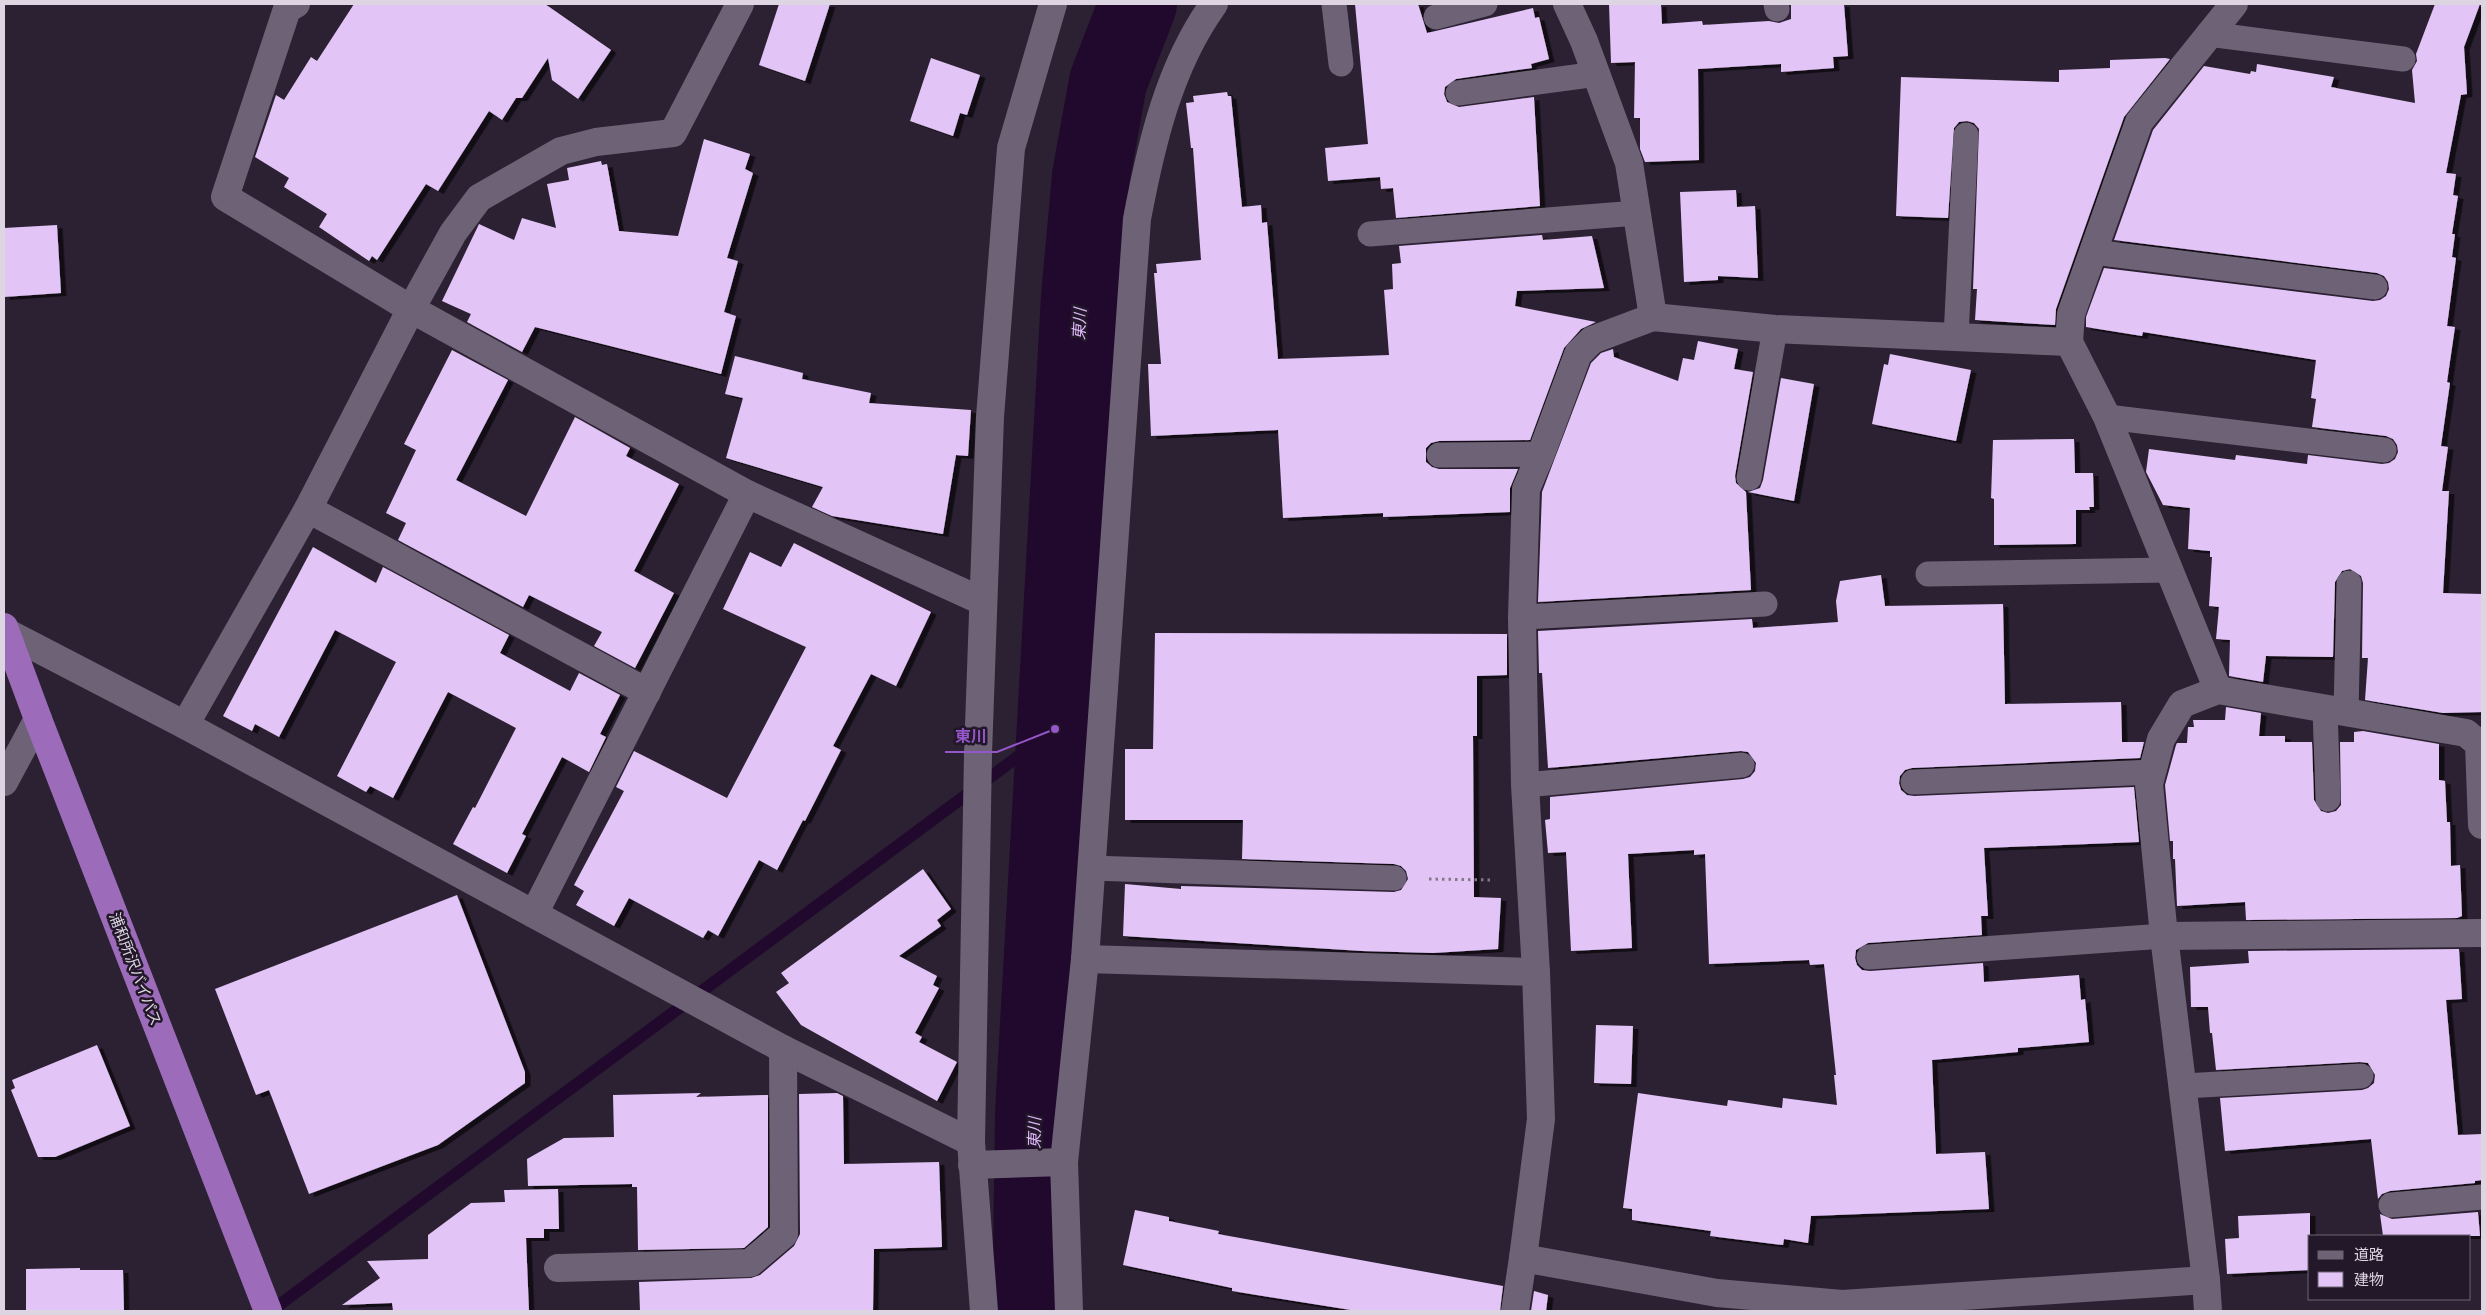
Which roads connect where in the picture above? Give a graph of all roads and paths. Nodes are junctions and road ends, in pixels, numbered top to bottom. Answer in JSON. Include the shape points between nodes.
{"nodes":[{"id":1,"x":296,"y":4,"type":"edge"},
{"id":2,"x":740,"y":4,"type":"edge"},
{"id":3,"x":1053,"y":4,"type":"edge"},
{"id":4,"x":1214,"y":4,"type":"edge"},
{"id":5,"x":1334,"y":4,"type":"edge"},
{"id":6,"x":1485,"y":4,"type":"edge"},
{"id":7,"x":1567,"y":4,"type":"edge"},
{"id":8,"x":2234,"y":4,"type":"edge"},
{"id":9,"x":1436,"y":17,"type":"dead end"},
{"id":10,"x":2208,"y":34,"type":"junction"},
{"id":11,"x":2403,"y":58,"type":"dead end"},
{"id":12,"x":1341,"y":64,"type":"dead end"},
{"id":13,"x":1597,"y":74,"type":"junction"},
{"id":14,"x":1458,"y":94,"type":"dead end"},
{"id":15,"x":1966,"y":135,"type":"dead end"},
{"id":16,"x":1637,"y":213,"type":"junction"},
{"id":17,"x":1370,"y":234,"type":"dead end"},
{"id":18,"x":2093,"y":252,"type":"junction"},
{"id":19,"x":2375,"y":287,"type":"dead end"},
{"id":20,"x":411,"y":309,"type":"junction"},
{"id":21,"x":1653,"y":318,"type":"junction"},
{"id":22,"x":1775,"y":329,"type":"junction"},
{"id":23,"x":1956,"y":337,"type":"junction"},
{"id":24,"x":2069,"y":342,"type":"junction"},
{"id":25,"x":2107,"y":417,"type":"junction"},
{"id":26,"x":2384,"y":450,"type":"dead end"},
{"id":27,"x":1541,"y":454,"type":"junction"},
{"id":28,"x":1439,"y":455,"type":"dead end"},
{"id":29,"x":1749,"y":478,"type":"dead end"},
{"id":30,"x":747,"y":494,"type":"junction"},
{"id":31,"x":308,"y":509,"type":"junction"},
{"id":32,"x":2168,"y":570,"type":"junction"},
{"id":33,"x":1928,"y":574,"type":"dead end"},
{"id":34,"x":2349,"y":582,"type":"dead end"},
{"id":35,"x":982,"y":601,"type":"junction"},
{"id":36,"x":1765,"y":604,"type":"dead end"},
{"id":37,"x":1522,"y":617,"type":"junction"},
{"id":38,"x":4,"y":630,"type":"edge"},
{"id":39,"x":2218,"y":690,"type":"junction"},
{"id":40,"x":646,"y":692,"type":"junction"},
{"id":41,"x":2336,"y":710,"type":"junction"},
{"id":42,"x":38,"y":720,"type":"junction"},
{"id":43,"x":185,"y":725,"type":"junction"},
{"id":44,"x":2481,"y":761,"type":"edge"},
{"id":45,"x":1742,"y":765,"type":"dead end"},
{"id":46,"x":2153,"y":772,"type":"junction"},
{"id":47,"x":4,"y":782,"type":"edge"},
{"id":48,"x":1913,"y":782,"type":"dead end"},
{"id":49,"x":1525,"y":785,"type":"junction"},
{"id":50,"x":2328,"y":798,"type":"dead end"},
{"id":51,"x":2482,"y":825,"type":"edge"},
{"id":52,"x":1091,"y":868,"type":"junction"},
{"id":53,"x":1394,"y":878,"type":"joint"},
{"id":54,"x":1531,"y":880,"type":"junction"},
{"id":55,"x":534,"y":914,"type":"junction"},
{"id":56,"x":2482,"y":933,"type":"edge"},
{"id":57,"x":2164,"y":936,"type":"junction"},
{"id":58,"x":1869,"y":957,"type":"dead end"},
{"id":59,"x":1085,"y":958,"type":"junction"},
{"id":60,"x":1536,"y":972,"type":"junction"},
{"id":61,"x":783,"y":1049,"type":"junction"},
{"id":62,"x":2361,"y":1076,"type":"dead end"},
{"id":63,"x":2184,"y":1086,"type":"junction"},
{"id":64,"x":977,"y":1157,"type":"junction"},
{"id":65,"x":1056,"y":1163,"type":"junction"},
{"id":66,"x":2482,"y":1197,"type":"edge"},
{"id":67,"x":2391,"y":1205,"type":"dead end"},
{"id":68,"x":1523,"y":1258,"type":"junction"},
{"id":69,"x":558,"y":1268,"type":"dead end"},
{"id":70,"x":2206,"y":1280,"type":"junction"},
{"id":71,"x":1718,"y":1302,"type":"edge"},
{"id":72,"x":268,"y":1311,"type":"edge"},
{"id":73,"x":984,"y":1311,"type":"edge"},
{"id":74,"x":1070,"y":1311,"type":"edge"},
{"id":75,"x":1515,"y":1311,"type":"edge"},
{"id":76,"x":2208,"y":1311,"type":"edge"}],
"edges":[{"from":1,"to":20,"type":"street","via":[[287,9],[225,197]]},
{"from":2,"to":20,"type":"street","via":[[673,133],[596,142],[561,151],[479,198],[453,233]]},
{"from":3,"to":35,"type":"street","via":[[1011,148],[990,417]]},
{"from":4,"to":52,"type":"street","via":[[1181,63],[1161,115],[1137,219]]},
{"from":5,"to":12,"type":"lane"},
{"from":6,"to":9,"type":"lane"},
{"from":7,"to":13,"type":"street"},
{"from":8,"to":10,"type":"street"},
{"from":10,"to":11,"type":"lane"},
{"from":10,"to":18,"type":"street","via":[[2139,122]]},
{"from":13,"to":14,"type":"lane"},
{"from":13,"to":16,"type":"street","via":[[1629,164]]},
{"from":15,"to":23,"type":"lane"},
{"from":16,"to":17,"type":"lane"},
{"from":16,"to":21,"type":"street"},
{"from":18,"to":19,"type":"lane"},
{"from":18,"to":24,"type":"street","via":[[2071,314]]},
{"from":20,"to":30,"type":"street"},
{"from":20,"to":31,"type":"street"},
{"from":21,"to":22,"type":"street"},
{"from":21,"to":27,"type":"street","via":[[1592,340],[1578,354]]},
{"from":22,"to":23,"type":"street"},
{"from":22,"to":29,"type":"lane"},
{"from":23,"to":24,"type":"street"},
{"from":24,"to":25,"type":"street"},
{"from":25,"to":26,"type":"lane"},
{"from":25,"to":32,"type":"street"},
{"from":27,"to":28,"type":"lane"},
{"from":27,"to":37,"type":"street","via":[[1526,489]]},
{"from":30,"to":35,"type":"street"},
{"from":30,"to":40,"type":"street"},
{"from":31,"to":40,"type":"street"},
{"from":31,"to":43,"type":"street"},
{"from":32,"to":33,"type":"lane"},
{"from":32,"to":39,"type":"street"},
{"from":34,"to":41,"type":"lane"},
{"from":35,"to":64,"type":"street","via":[[976,813]]},
{"from":36,"to":37,"type":"lane"},
{"from":37,"to":49,"type":"street"},
{"from":38,"to":42,"type":"highway","name":"浦和所沢バイパス"},
{"from":38,"to":43,"type":"street"},
{"from":39,"to":41,"type":"street"},
{"from":39,"to":46,"type":"street","via":[[2182,704],[2161,739]]},
{"from":40,"to":55,"type":"street"},
{"from":41,"to":44,"type":"street","via":[[2466,733],[2478,744]]},
{"from":41,"to":50,"type":"lane"},
{"from":42,"to":47,"type":"street"},
{"from":42,"to":72,"type":"highway","name":"浦和所沢バイパス"},
{"from":43,"to":55,"type":"street"},
{"from":44,"to":51,"type":"street"},
{"from":45,"to":49,"type":"lane"},
{"from":46,"to":48,"type":"lane"},
{"from":46,"to":57,"type":"street","via":[[2149,784]]},
{"from":49,"to":54,"type":"street"},
{"from":52,"to":53,"type":"lane"},
{"from":52,"to":59,"type":"street"},
{"from":53,"to":54,"type":"path"},
{"from":54,"to":60,"type":"street"},
{"from":55,"to":61,"type":"street"},
{"from":56,"to":57,"type":"street"},
{"from":57,"to":58,"type":"lane"},
{"from":57,"to":63,"type":"street"},
{"from":59,"to":60,"type":"street"},
{"from":59,"to":65,"type":"street"},
{"from":60,"to":68,"type":"street","via":[[1541,1118]]},
{"from":61,"to":64,"type":"street"},
{"from":61,"to":69,"type":"street","via":[[784,1234],[750,1263]]},
{"from":62,"to":63,"type":"lane"},
{"from":63,"to":70,"type":"street"},
{"from":64,"to":65,"type":"street"},
{"from":64,"to":73,"type":"street"},
{"from":65,"to":74,"type":"street"},
{"from":66,"to":67,"type":"lane"},
{"from":68,"to":71,"type":"street"},
{"from":68,"to":75,"type":"street"},
{"from":70,"to":71,"type":"street","via":[[1842,1304]]},
{"from":70,"to":76,"type":"street"}]}
